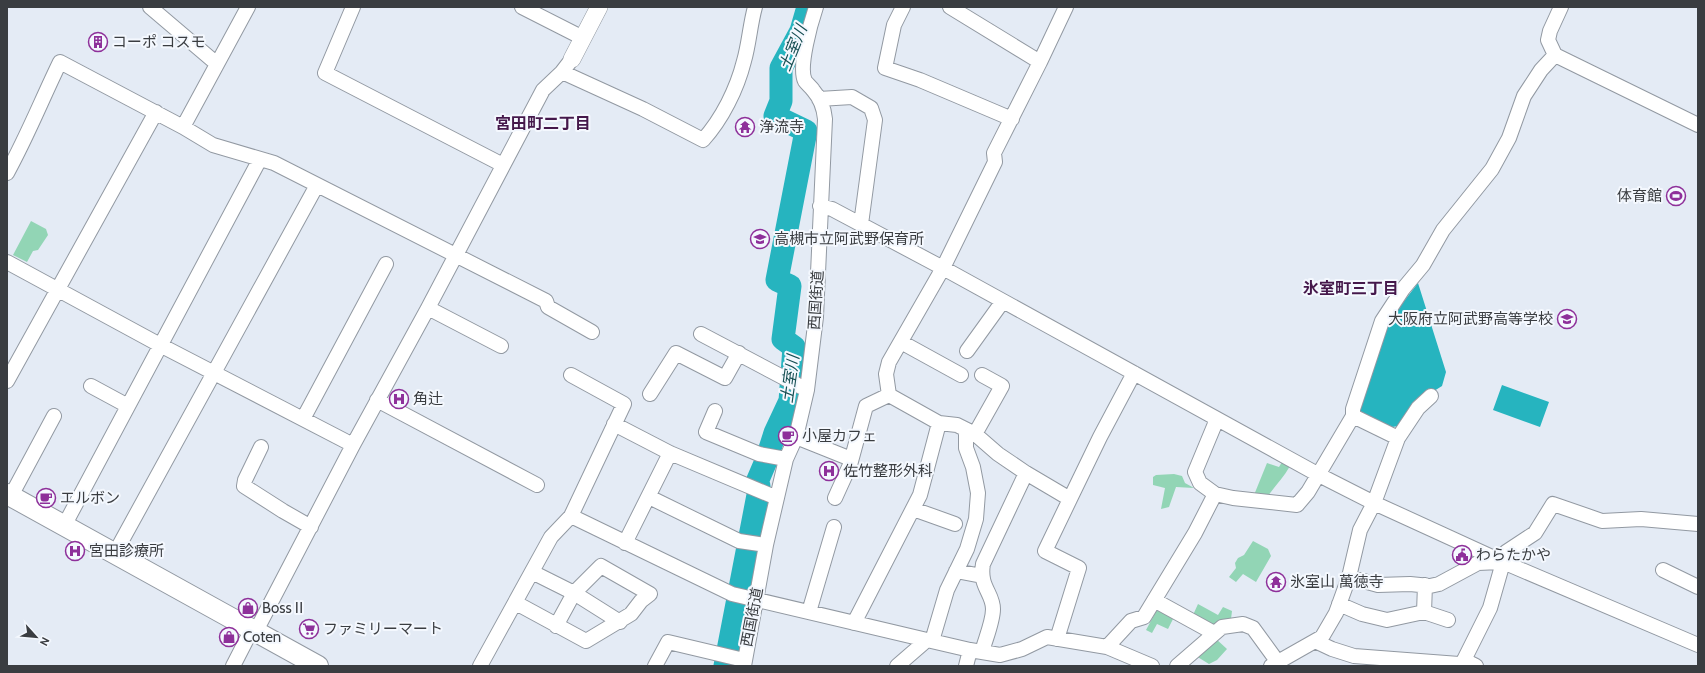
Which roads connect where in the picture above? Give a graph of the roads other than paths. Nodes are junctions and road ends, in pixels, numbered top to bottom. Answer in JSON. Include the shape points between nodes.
{"nodes":[{"id":1,"x":150,"y":7,"type":"edge"},
{"id":2,"x":248,"y":7,"type":"edge"},
{"id":3,"x":353,"y":7,"type":"edge"},
{"id":4,"x":522,"y":7,"type":"edge"},
{"id":5,"x":599,"y":7,"type":"edge"},
{"id":6,"x":755,"y":7,"type":"edge"},
{"id":7,"x":816,"y":7,"type":"edge"},
{"id":8,"x":903,"y":7,"type":"edge"},
{"id":9,"x":950,"y":7,"type":"edge"},
{"id":10,"x":1066,"y":7,"type":"edge"},
{"id":11,"x":1561,"y":7,"type":"edge"},
{"id":12,"x":583,"y":38,"type":"junction"},
{"id":13,"x":1555,"y":55,"type":"junction"},
{"id":14,"x":1040,"y":62,"type":"junction"},
{"id":15,"x":217,"y":64,"type":"junction"},
{"id":16,"x":567,"y":65,"type":"junction"},
{"id":17,"x":820,"y":99,"type":"junction"},
{"id":18,"x":156,"y":112,"type":"junction"},
{"id":19,"x":1012,"y":119,"type":"junction"},
{"id":20,"x":1698,"y":125,"type":"edge"},
{"id":21,"x":183,"y":127,"type":"junction"},
{"id":22,"x":260,"y":159,"type":"junction"},
{"id":23,"x":503,"y":165,"type":"junction"},
{"id":24,"x":7,"y":173,"type":"edge"},
{"id":25,"x":317,"y":185,"type":"junction"},
{"id":26,"x":820,"y":206,"type":"junction"},
{"id":27,"x":861,"y":224,"type":"junction"},
{"id":28,"x":456,"y":255,"type":"junction"},
{"id":29,"x":7,"y":262,"type":"edge"},
{"id":30,"x":386,"y":264,"type":"dead end"},
{"id":31,"x":944,"y":268,"type":"junction"},
{"id":32,"x":57,"y":289,"type":"junction"},
{"id":33,"x":1003,"y":301,"type":"junction"},
{"id":34,"x":428,"y":308,"type":"junction"},
{"id":35,"x":592,"y":332,"type":"dead end"},
{"id":36,"x":701,"y":334,"type":"dead end"},
{"id":37,"x":902,"y":342,"type":"junction"},
{"id":38,"x":160,"y":345,"type":"junction"},
{"id":39,"x":501,"y":346,"type":"dead end"},
{"id":40,"x":967,"y":351,"type":"dead end"},
{"id":41,"x":739,"y":353,"type":"junction"},
{"id":42,"x":213,"y":373,"type":"junction"},
{"id":43,"x":1134,"y":373,"type":"junction"},
{"id":44,"x":570,"y":375,"type":"dead end"},
{"id":45,"x":961,"y":375,"type":"dead end"},
{"id":46,"x":982,"y":375,"type":"dead end"},
{"id":47,"x":7,"y":381,"type":"edge"},
{"id":48,"x":90,"y":386,"type":"dead end"},
{"id":49,"x":806,"y":390,"type":"junction"},
{"id":50,"x":650,"y":394,"type":"dead end"},
{"id":51,"x":889,"y":395,"type":"junction"},
{"id":52,"x":1430,"y":396,"type":"dead end"},
{"id":53,"x":377,"y":400,"type":"junction"},
{"id":54,"x":128,"y":406,"type":"junction"},
{"id":55,"x":715,"y":411,"type":"dead end"},
{"id":56,"x":54,"y":416,"type":"dead end"},
{"id":57,"x":1353,"y":416,"type":"junction"},
{"id":58,"x":303,"y":419,"type":"junction"},
{"id":59,"x":1217,"y":419,"type":"junction"},
{"id":60,"x":938,"y":423,"type":"junction"},
{"id":61,"x":614,"y":424,"type":"junction"},
{"id":62,"x":971,"y":432,"type":"junction"},
{"id":63,"x":796,"y":437,"type":"junction"},
{"id":64,"x":1398,"y":438,"type":"junction"},
{"id":65,"x":353,"y":445,"type":"junction"},
{"id":66,"x":261,"y":447,"type":"dead end"},
{"id":67,"x":670,"y":453,"type":"junction"},
{"id":68,"x":786,"y":459,"type":"junction"},
{"id":69,"x":851,"y":459,"type":"junction"},
{"id":70,"x":1026,"y":474,"type":"junction"},
{"id":71,"x":1319,"y":475,"type":"junction"},
{"id":72,"x":537,"y":485,"type":"dead end"},
{"id":73,"x":1215,"y":494,"type":"junction"},
{"id":74,"x":9,"y":495,"type":"edge"},
{"id":75,"x":649,"y":497,"type":"junction"},
{"id":76,"x":777,"y":498,"type":"junction"},
{"id":77,"x":835,"y":498,"type":"dead end"},
{"id":78,"x":1070,"y":499,"type":"junction"},
{"id":79,"x":1374,"y":503,"type":"junction"},
{"id":80,"x":913,"y":509,"type":"junction"},
{"id":81,"x":571,"y":516,"type":"junction"},
{"id":82,"x":955,"y":524,"type":"dead end"},
{"id":83,"x":1698,"y":524,"type":"edge"},
{"id":84,"x":64,"y":526,"type":"junction"},
{"id":85,"x":311,"y":527,"type":"junction"},
{"id":86,"x":834,"y":528,"type":"dead end"},
{"id":87,"x":625,"y":543,"type":"junction"},
{"id":88,"x":766,"y":545,"type":"junction"},
{"id":89,"x":115,"y":553,"type":"junction"},
{"id":90,"x":1503,"y":562,"type":"junction"},
{"id":91,"x":1663,"y":570,"type":"dead end"},
{"id":92,"x":956,"y":571,"type":"junction"},
{"id":93,"x":532,"y":572,"type":"junction"},
{"id":94,"x":982,"y":576,"type":"junction"},
{"id":95,"x":1349,"y":577,"type":"junction"},
{"id":96,"x":1425,"y":585,"type":"junction"},
{"id":97,"x":1698,"y":587,"type":"edge"},
{"id":98,"x":574,"y":593,"type":"junction"},
{"id":99,"x":755,"y":599,"type":"junction"},
{"id":100,"x":1154,"y":600,"type":"junction"},
{"id":101,"x":516,"y":603,"type":"junction"},
{"id":102,"x":1339,"y":604,"type":"junction"},
{"id":103,"x":809,"y":612,"type":"junction"},
{"id":104,"x":1424,"y":612,"type":"junction"},
{"id":105,"x":1448,"y":620,"type":"dead end"},
{"id":106,"x":620,"y":622,"type":"junction"},
{"id":107,"x":854,"y":623,"type":"junction"},
{"id":108,"x":556,"y":626,"type":"junction"},
{"id":109,"x":254,"y":630,"type":"junction"},
{"id":110,"x":1214,"y":633,"type":"junction"},
{"id":111,"x":1057,"y":639,"type":"junction"},
{"id":112,"x":930,"y":640,"type":"junction"},
{"id":113,"x":1315,"y":641,"type":"junction"},
{"id":114,"x":1698,"y":645,"type":"edge"},
{"id":115,"x":1107,"y":647,"type":"junction"},
{"id":116,"x":976,"y":651,"type":"junction"},
{"id":117,"x":744,"y":663,"type":"edge"},
{"id":118,"x":1274,"y":664,"type":"edge"},
{"id":119,"x":1464,"y":664,"type":"edge"},
{"id":120,"x":233,"y":666,"type":"edge"},
{"id":121,"x":318,"y":666,"type":"edge"},
{"id":122,"x":480,"y":666,"type":"edge"},
{"id":123,"x":655,"y":666,"type":"edge"},
{"id":124,"x":897,"y":666,"type":"edge"},
{"id":125,"x":966,"y":666,"type":"edge"},
{"id":126,"x":1152,"y":666,"type":"edge"},
{"id":127,"x":1177,"y":666,"type":"edge"}],
"edges":[{"from":1,"to":15,"type":"street"},
{"from":2,"to":15,"type":"street"},
{"from":3,"to":23,"type":"street","via":[[325,73]]},
{"from":4,"to":12,"type":"street"},
{"from":5,"to":12,"type":"street"},
{"from":6,"to":16,"type":"street","via":[[737,84],[713,129],[703,140]]},
{"from":7,"to":17,"type":"street","name":"西国街道","via":[[810,26],[803,70],[806,83]]},
{"from":8,"to":19,"type":"street","via":[[894,25],[885,68]]},
{"from":9,"to":14,"type":"street"},
{"from":10,"to":14,"type":"street"},
{"from":11,"to":13,"type":"street","via":[[1548,40]]},
{"from":12,"to":16,"type":"street"},
{"from":13,"to":20,"type":"street"},
{"from":13,"to":57,"type":"street","via":[[1541,70],[1524,96],[1509,138],[1492,169],[1443,230],[1423,265],[1382,321],[1353,409]]},
{"from":14,"to":19,"type":"street"},
{"from":15,"to":21,"type":"street"},
{"from":16,"to":23,"type":"street","via":[[543,90]]},
{"from":17,"to":26,"type":"street","name":"西国街道","via":[[825,123]]},
{"from":17,"to":27,"type":"street","via":[[852,97],[871,108],[875,120]]},
{"from":18,"to":21,"type":"street"},
{"from":18,"to":24,"type":"street","via":[[60,62],[44,93],[29,132]]},
{"from":18,"to":32,"type":"street"},
{"from":19,"to":31,"type":"street","via":[[994,153],[995,162]]},
{"from":21,"to":22,"type":"street","via":[[213,145]]},
{"from":22,"to":25,"type":"street","via":[[274,163]]},
{"from":22,"to":38,"type":"street"},
{"from":23,"to":28,"type":"street"},
{"from":25,"to":28,"type":"street"},
{"from":25,"to":42,"type":"street"},
{"from":26,"to":27,"type":"street","via":[[832,209]]},
{"from":26,"to":49,"type":"street","name":"西国街道","via":[[816,317]]},
{"from":27,"to":31,"type":"street"},
{"from":28,"to":34,"type":"street"},
{"from":28,"to":35,"type":"street","via":[[546,301],[548,307]]},
{"from":29,"to":32,"type":"street"},
{"from":30,"to":58,"type":"street"},
{"from":31,"to":33,"type":"street"},
{"from":31,"to":37,"type":"street"},
{"from":32,"to":38,"type":"street"},
{"from":32,"to":47,"type":"street"},
{"from":33,"to":40,"type":"street"},
{"from":33,"to":43,"type":"street"},
{"from":34,"to":39,"type":"street"},
{"from":34,"to":53,"type":"street"},
{"from":36,"to":41,"type":"street"},
{"from":37,"to":45,"type":"street"},
{"from":37,"to":51,"type":"street","via":[[889,362],[886,374]]},
{"from":38,"to":42,"type":"street"},
{"from":38,"to":54,"type":"street"},
{"from":41,"to":49,"type":"street"},
{"from":41,"to":50,"type":"street","via":[[725,378],[676,353]]},
{"from":42,"to":58,"type":"street"},
{"from":42,"to":89,"type":"street"},
{"from":43,"to":59,"type":"street"},
{"from":43,"to":78,"type":"street"},
{"from":44,"to":61,"type":"street","via":[[624,404]]},
{"from":46,"to":62,"type":"street","via":[[1002,386]]},
{"from":48,"to":54,"type":"street"},
{"from":49,"to":63,"type":"street","name":"西国街道"},
{"from":51,"to":60,"type":"street"},
{"from":51,"to":69,"type":"street","via":[[866,406]]},
{"from":52,"to":64,"type":"street","via":[[1418,408]]},
{"from":53,"to":65,"type":"street"},
{"from":53,"to":72,"type":"street"},
{"from":54,"to":84,"type":"street"},
{"from":55,"to":68,"type":"street","via":[[706,432],[759,454]]},
{"from":56,"to":74,"type":"street"},
{"from":57,"to":64,"type":"street"},
{"from":57,"to":71,"type":"street"},
{"from":58,"to":65,"type":"street"},
{"from":59,"to":71,"type":"street"},
{"from":59,"to":73,"type":"street","via":[[1195,472],[1200,483]]},
{"from":60,"to":62,"type":"street","via":[[957,425]]},
{"from":60,"to":80,"type":"street","via":[[920,495]]},
{"from":61,"to":67,"type":"street"},
{"from":61,"to":81,"type":"street"},
{"from":62,"to":70,"type":"street"},
{"from":62,"to":92,"type":"street","via":[[966,448],[973,467],[978,505],[973,532]]},
{"from":63,"to":68,"type":"street","name":"西国街道"},
{"from":63,"to":69,"type":"street"},
{"from":64,"to":79,"type":"street"},
{"from":65,"to":85,"type":"street"},
{"from":66,"to":85,"type":"street","via":[[244,480],[244,486]]},
{"from":67,"to":75,"type":"street"},
{"from":67,"to":76,"type":"street"},
{"from":68,"to":76,"type":"street","name":"西国街道"},
{"from":69,"to":77,"type":"street"},
{"from":70,"to":78,"type":"street"},
{"from":70,"to":94,"type":"street","via":[[983,564]]},
{"from":71,"to":73,"type":"street","via":[[1297,505]]},
{"from":71,"to":79,"type":"street"},
{"from":73,"to":100,"type":"street","via":[[1195,534]]},
{"from":74,"to":84,"type":"main road"},
{"from":75,"to":87,"type":"street"},
{"from":75,"to":88,"type":"street","via":[[739,541]]},
{"from":76,"to":88,"type":"street","name":"西国街道"},
{"from":78,"to":111,"type":"street","via":[[1046,551],[1079,568]]},
{"from":79,"to":90,"type":"street"},
{"from":79,"to":95,"type":"street","via":[[1360,530]]},
{"from":80,"to":82,"type":"street"},
{"from":80,"to":107,"type":"street"},
{"from":81,"to":87,"type":"street"},
{"from":81,"to":93,"type":"street","via":[[550,537]]},
{"from":83,"to":90,"type":"street","via":[[1641,519],[1602,521],[1553,504],[1534,533],[1506,552]]},
{"from":84,"to":89,"type":"main road"},
{"from":85,"to":109,"type":"street"},
{"from":86,"to":103,"type":"street"},
{"from":87,"to":99,"type":"street","via":[[732,594]]},
{"from":88,"to":99,"type":"street","name":"西国街道"},
{"from":89,"to":109,"type":"main road"},
{"from":90,"to":96,"type":"street","via":[[1478,563],[1439,584]]},
{"from":90,"to":114,"type":"street"},
{"from":90,"to":119,"type":"street","via":[[1490,608]]},
{"from":91,"to":97,"type":"street"},
{"from":92,"to":94,"type":"street"},
{"from":92,"to":112,"type":"street"},
{"from":93,"to":98,"type":"street"},
{"from":93,"to":101,"type":"street"},
{"from":94,"to":116,"type":"street","via":[[993,609]]},
{"from":95,"to":96,"type":"street","via":[[1378,585]]},
{"from":95,"to":102,"type":"street"},
{"from":96,"to":104,"type":"street"},
{"from":98,"to":106,"type":"street"},
{"from":98,"to":106,"type":"street","via":[[601,566],[650,594],[641,600],[632,614]]},
{"from":98,"to":108,"type":"street"},
{"from":99,"to":103,"type":"street"},
{"from":99,"to":117,"type":"street","name":"西国街道"},
{"from":100,"to":110,"type":"street"},
{"from":100,"to":115,"type":"street","via":[[1144,617],[1131,621]]},
{"from":101,"to":108,"type":"street"},
{"from":101,"to":122,"type":"street"},
{"from":102,"to":104,"type":"street","via":[[1362,614],[1387,620]]},
{"from":102,"to":113,"type":"street","via":[[1322,637]]},
{"from":103,"to":107,"type":"street"},
{"from":104,"to":105,"type":"street"},
{"from":106,"to":108,"type":"street","via":[[586,641]]},
{"from":107,"to":112,"type":"street"},
{"from":109,"to":120,"type":"street"},
{"from":109,"to":121,"type":"main road"},
{"from":110,"to":118,"type":"street","via":[[1222,626],[1243,624],[1253,628]]},
{"from":110,"to":127,"type":"street"},
{"from":111,"to":115,"type":"street"},
{"from":111,"to":116,"type":"street","via":[[1047,637],[1022,649],[1000,655]]},
{"from":112,"to":116,"type":"street"},
{"from":112,"to":124,"type":"street"},
{"from":113,"to":118,"type":"street"},
{"from":113,"to":119,"type":"street","via":[[1354,656]]},
{"from":115,"to":126,"type":"street"},
{"from":116,"to":125,"type":"street"},
{"from":117,"to":123,"type":"street","via":[[668,642]]}]}
